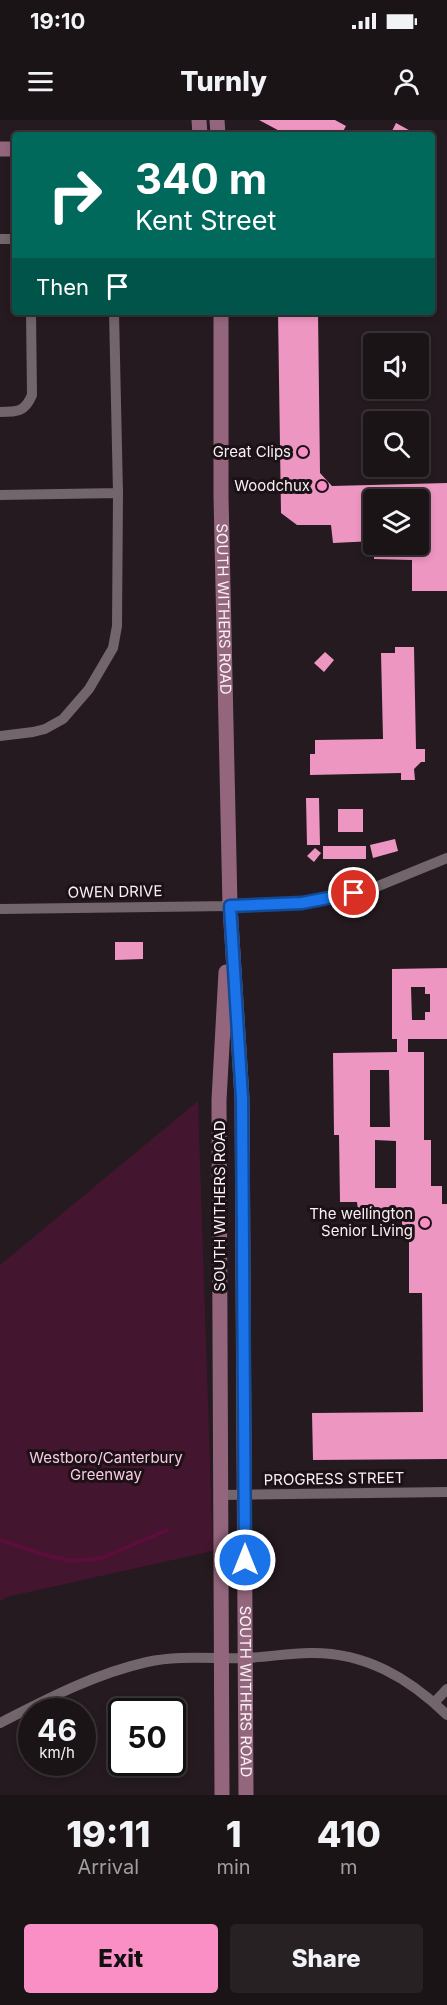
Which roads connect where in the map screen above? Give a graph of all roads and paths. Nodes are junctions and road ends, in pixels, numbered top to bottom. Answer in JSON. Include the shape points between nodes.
{"nodes":[{"id":1,"x":31,"y":315,"type":"edge"},
{"id":2,"x":114,"y":315,"type":"edge"},
{"id":3,"x":221,"y":315,"type":"edge"},
{"id":4,"x":0,"y":412,"type":"edge"},
{"id":5,"x":118,"y":493,"type":"junction"},
{"id":6,"x":0,"y":495,"type":"edge"},
{"id":7,"x":0,"y":736,"type":"edge"},
{"id":8,"x":447,"y":858,"type":"edge"},
{"id":9,"x":230,"y":906,"type":"junction"},
{"id":10,"x":0,"y":909,"type":"edge"},
{"id":11,"x":447,"y":1492,"type":"edge"},
{"id":12,"x":222,"y":1495,"type":"junction"},
{"id":13,"x":245,"y":1495,"type":"junction"},
{"id":14,"x":222,"y":1658,"type":"junction"},
{"id":15,"x":245,"y":1658,"type":"junction"},
{"id":16,"x":447,"y":1689,"type":"edge"},
{"id":17,"x":434,"y":1702,"type":"junction"},
{"id":18,"x":447,"y":1715,"type":"edge"},
{"id":19,"x":0,"y":1723,"type":"edge"},
{"id":20,"x":222,"y":1795,"type":"edge"},
{"id":21,"x":246,"y":1795,"type":"edge"}],
"edges":[{"from":1,"to":4,"type":"street","via":[[32,395],[28,405],[17,412]]},
{"from":2,"to":5,"type":"street"},
{"from":3,"to":9,"type":"main road","name":"SOUTH WITHERS ROAD"},
{"from":5,"to":6,"type":"street"},
{"from":5,"to":7,"type":"street","via":[[117,626],[113,648],[89,689],[63,719],[45,729]]},
{"from":8,"to":9,"type":"street","name":"OWEN DRIVE","via":[[371,889],[337,898]]},
{"from":9,"to":10,"type":"street","name":"OWEN DRIVE"},
{"from":9,"to":12,"type":"main road","name":"SOUTH WITHERS ROAD","via":[[219,1100]]},
{"from":9,"to":13,"type":"main road","name":"SOUTH WITHERS ROAD","via":[[242,1098]]},
{"from":11,"to":13,"type":"street","name":"PROGRESS STREET"},
{"from":12,"to":13,"type":"street","name":"PROGRESS STREET"},
{"from":12,"to":14,"type":"main road","name":"SOUTH WITHERS ROAD"},
{"from":13,"to":15,"type":"main road","name":"SOUTH WITHERS ROAD"},
{"from":14,"to":15,"type":"street"},
{"from":14,"to":19,"type":"street","via":[[147,1662],[101,1675]]},
{"from":14,"to":20,"type":"main road","name":"SOUTH WITHERS ROAD"},
{"from":15,"to":17,"type":"street","via":[[311,1653],[356,1658],[398,1675]]},
{"from":15,"to":21,"type":"main road","name":"SOUTH WITHERS ROAD"},
{"from":16,"to":17,"type":"street"},
{"from":17,"to":18,"type":"street"}]}
